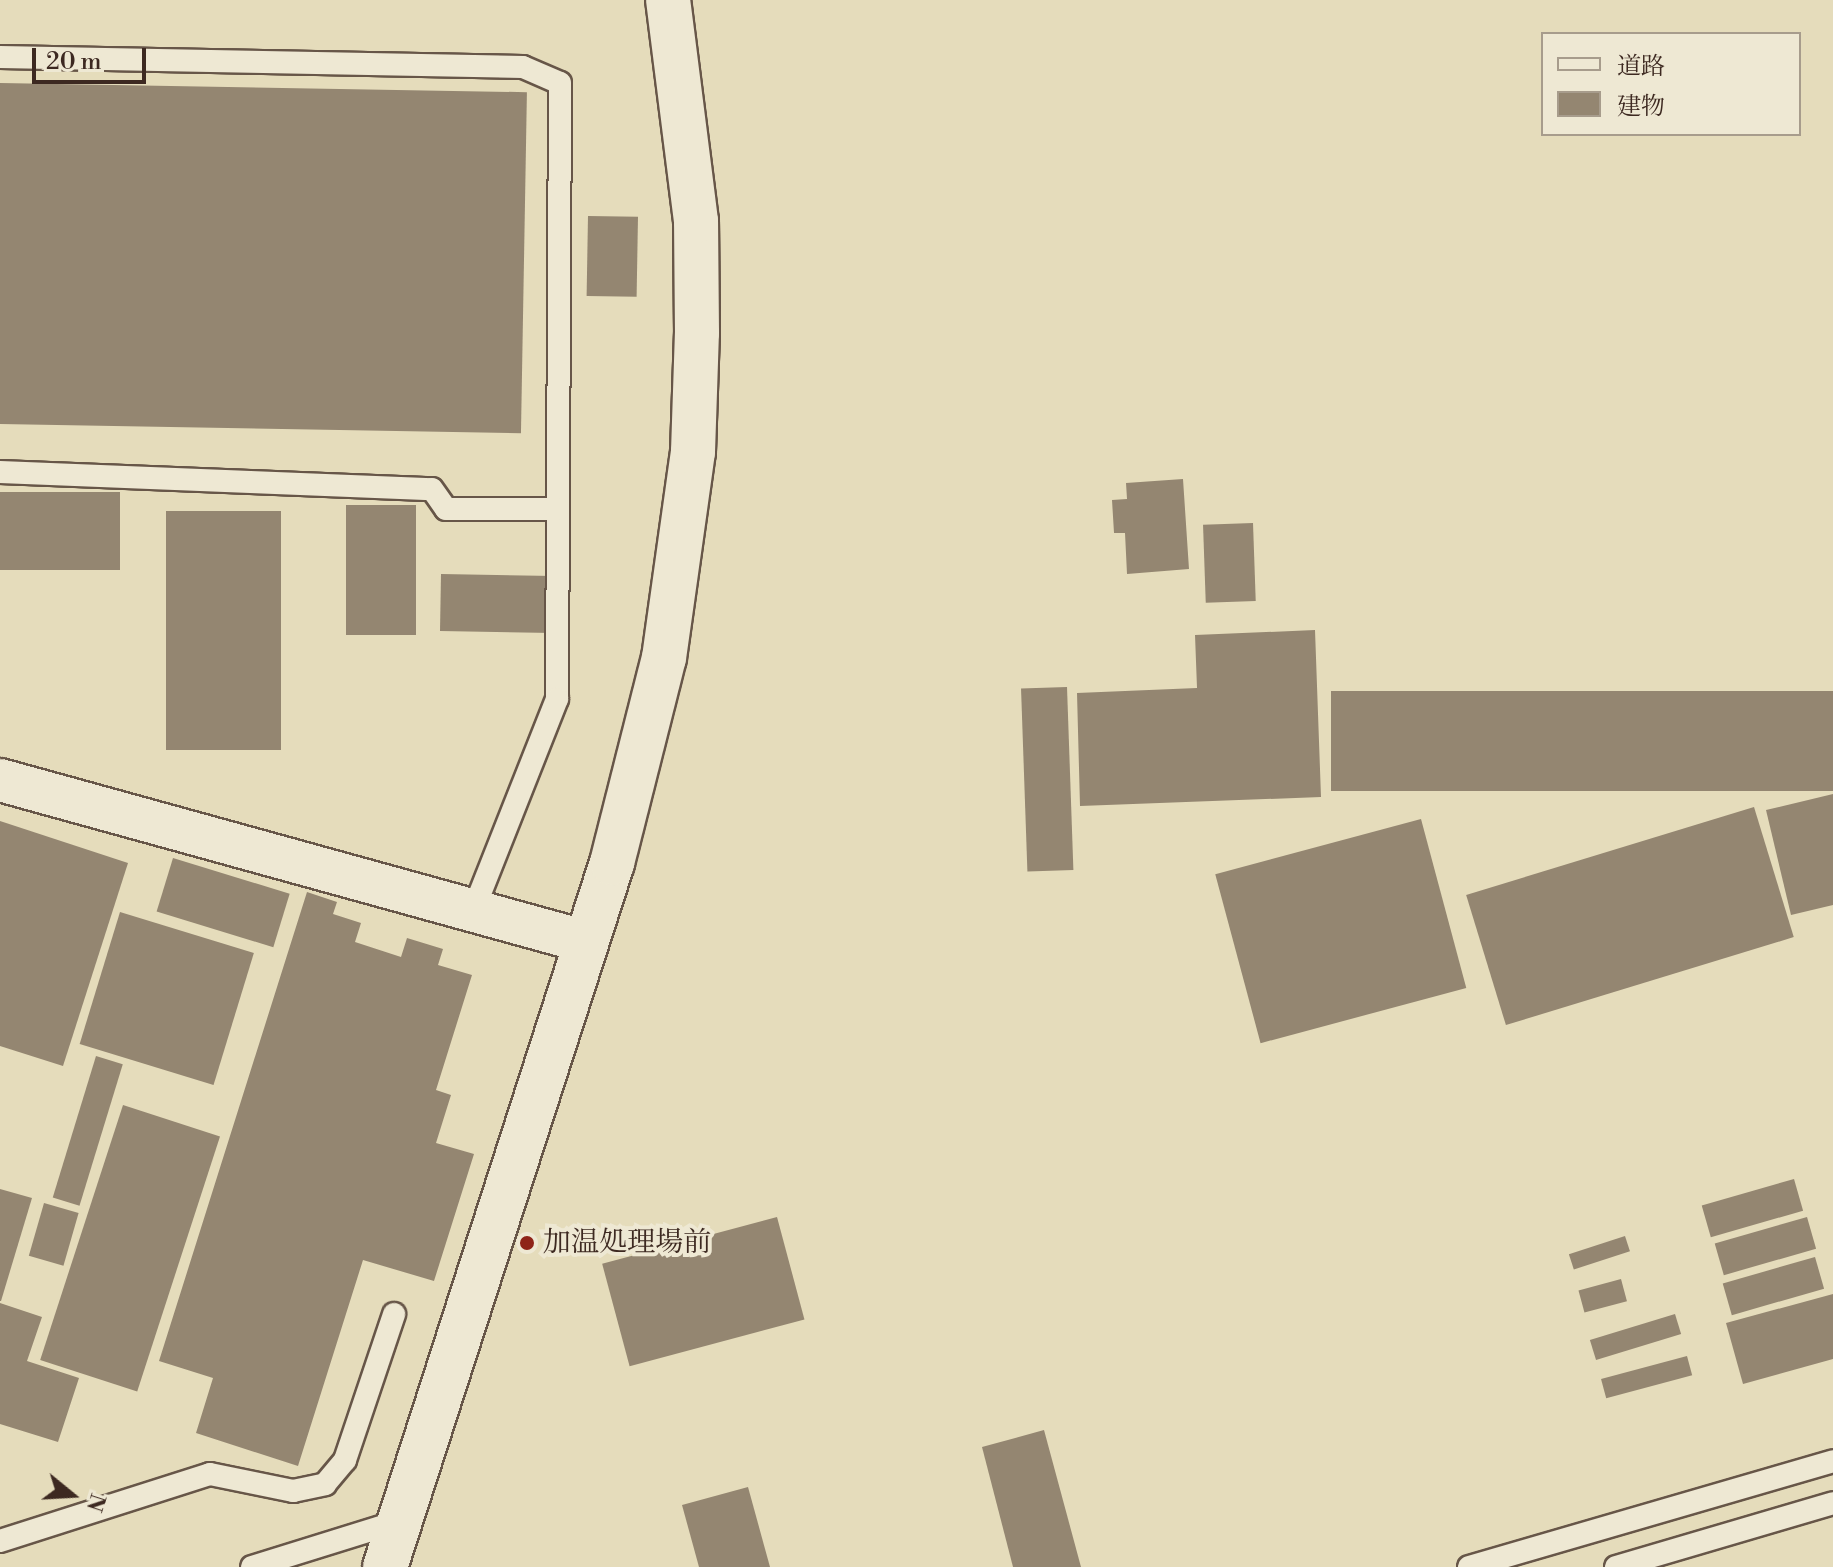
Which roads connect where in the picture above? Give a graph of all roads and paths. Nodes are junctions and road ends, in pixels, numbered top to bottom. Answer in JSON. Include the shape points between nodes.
{"nodes":[{"id":1,"x":668,"y":0,"type":"edge"},
{"id":2,"x":0,"y":57,"type":"edge"},
{"id":3,"x":0,"y":472,"type":"edge"},
{"id":4,"x":558,"y":509,"type":"junction"},
{"id":5,"x":0,"y":780,"type":"edge"},
{"id":6,"x":474,"y":909,"type":"junction"},
{"id":7,"x":587,"y":942,"type":"junction"},
{"id":8,"x":394,"y":1314,"type":"dead end"},
{"id":9,"x":1833,"y":1461,"type":"edge"},
{"id":10,"x":1833,"y":1503,"type":"edge"},
{"id":11,"x":400,"y":1521,"type":"junction"},
{"id":12,"x":0,"y":1541,"type":"edge"},
{"id":13,"x":252,"y":1567,"type":"edge"},
{"id":14,"x":385,"y":1567,"type":"edge"},
{"id":15,"x":1469,"y":1567,"type":"edge"},
{"id":16,"x":1616,"y":1567,"type":"edge"}],
"edges":[{"from":1,"to":7,"type":"street","via":[[696,221],[693,452],[653,710]]},
{"from":2,"to":4,"type":"lane","via":[[523,67],[560,83]]},
{"from":3,"to":4,"type":"lane","via":[[432,489],[446,509]]},
{"from":4,"to":6,"type":"lane","via":[[557,699]]},
{"from":5,"to":6,"type":"street"},
{"from":6,"to":7,"type":"street"},
{"from":7,"to":11,"type":"street"},
{"from":8,"to":12,"type":"lane","via":[[345,1460],[325,1484],[293,1491],[210,1474]]},
{"from":9,"to":15,"type":"lane"},
{"from":10,"to":16,"type":"lane"},
{"from":11,"to":13,"type":"lane"},
{"from":11,"to":14,"type":"street"}]}
